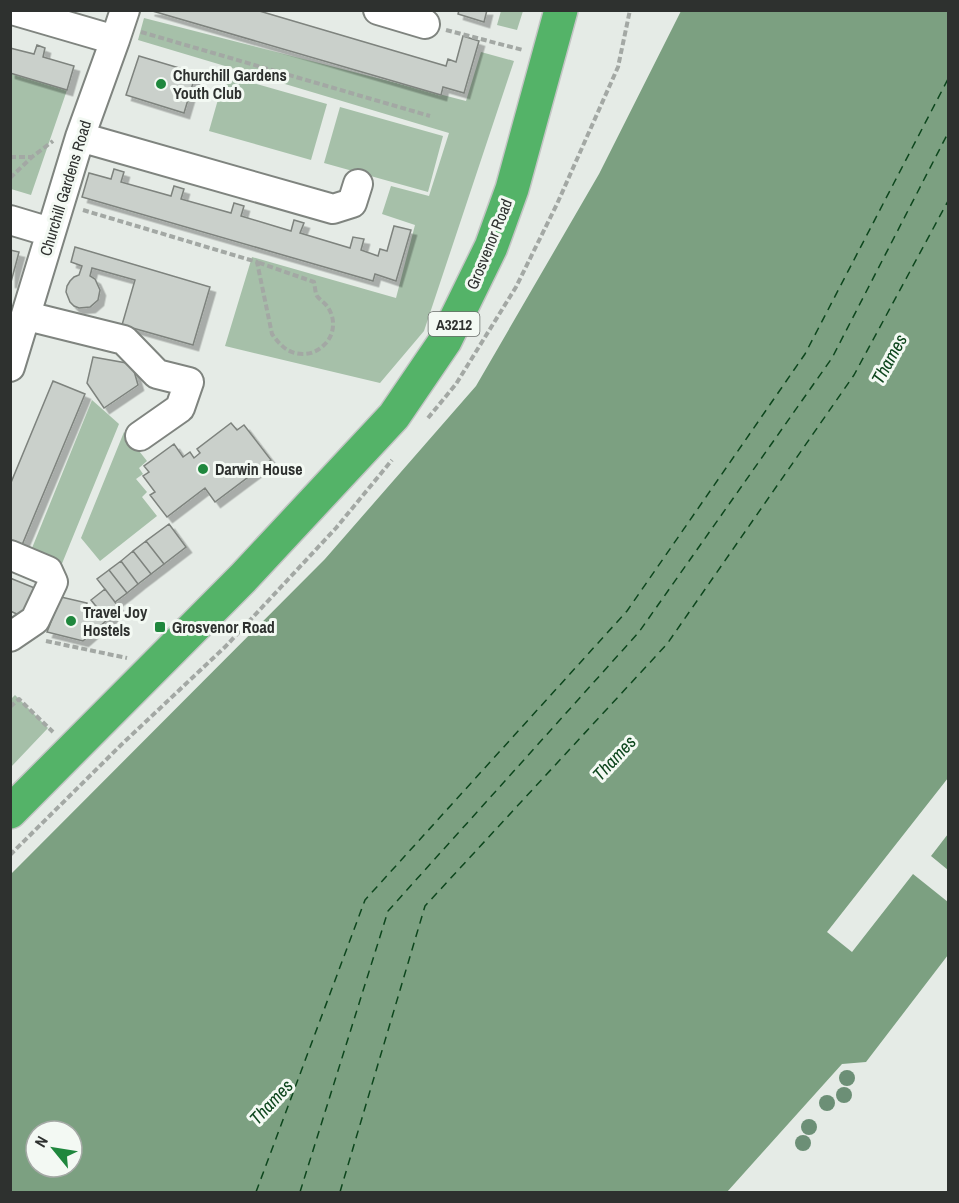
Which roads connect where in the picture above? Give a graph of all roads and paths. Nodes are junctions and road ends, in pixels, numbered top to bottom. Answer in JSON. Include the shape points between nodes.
{"nodes":[{"id":1,"x":12,"y":10,"type":"edge"},
{"id":2,"x":378,"y":10,"type":"edge"},
{"id":3,"x":561,"y":10,"type":"edge"},
{"id":4,"x":425,"y":24,"type":"joint"},
{"id":5,"x":120,"y":26,"type":"edge"},
{"id":6,"x":528,"y":52,"type":"dead end"},
{"id":7,"x":430,"y":116,"type":"dead end"},
{"id":8,"x":80,"y":137,"type":"junction"},
{"id":9,"x":10,"y":157,"type":"edge"},
{"id":10,"x":32,"y":157,"type":"junction"},
{"id":11,"x":10,"y":178,"type":"edge"},
{"id":12,"x":358,"y":184,"type":"dead end"},
{"id":13,"x":59,"y":203,"type":"junction"},
{"id":14,"x":10,"y":220,"type":"edge"},
{"id":15,"x":50,"y":232,"type":"junction"},
{"id":16,"x":257,"y":262,"type":"junction"},
{"id":17,"x":27,"y":316,"type":"junction"},
{"id":18,"x":10,"y":367,"type":"edge"},
{"id":19,"x":140,"y":436,"type":"dead end"},
{"id":20,"x":10,"y":555,"type":"edge"},
{"id":21,"x":13,"y":636,"type":"edge"},
{"id":22,"x":135,"y":659,"type":"dead end"},
{"id":23,"x":10,"y":707,"type":"edge"},
{"id":24,"x":58,"y":736,"type":"dead end"},
{"id":25,"x":10,"y":812,"type":"edge"}],
"edges":[{"from":1,"to":5,"type":"street"},
{"from":2,"to":4,"type":"street"},
{"from":3,"to":25,"type":"highway","name":"Grosvenor Road","number":"A3212","via":[[512,189],[491,247],[445,341],[394,416],[243,578]]},
{"from":4,"to":6,"type":"path"},
{"from":5,"to":7,"type":"path"},
{"from":5,"to":8,"type":"street","name":"Churchill Gardens Road"},
{"from":8,"to":10,"type":"path","via":[[57,138]]},
{"from":8,"to":12,"type":"street","via":[[333,209],[352,203]]},
{"from":8,"to":13,"type":"street","name":"Churchill Gardens Road"},
{"from":9,"to":10,"type":"path"},
{"from":10,"to":11,"type":"path"},
{"from":13,"to":15,"type":"street","name":"Churchill Gardens Road"},
{"from":13,"to":16,"type":"path"},
{"from":14,"to":15,"type":"street"},
{"from":15,"to":17,"type":"street","name":"Churchill Gardens Road"},
{"from":16,"to":16,"type":"path","via":[[273,334],[279,344],[300,354],[317,351],[333,332],[333,320],[316,295],[314,282]]},
{"from":17,"to":18,"type":"street","name":"Churchill Gardens Road"},
{"from":17,"to":19,"type":"street","via":[[124,340],[157,374],[189,382],[180,408]]},
{"from":20,"to":21,"type":"street","via":[[48,571],[53,582],[35,620]]},
{"from":21,"to":22,"type":"path"},
{"from":23,"to":24,"type":"path","via":[[19,699]]}]}
